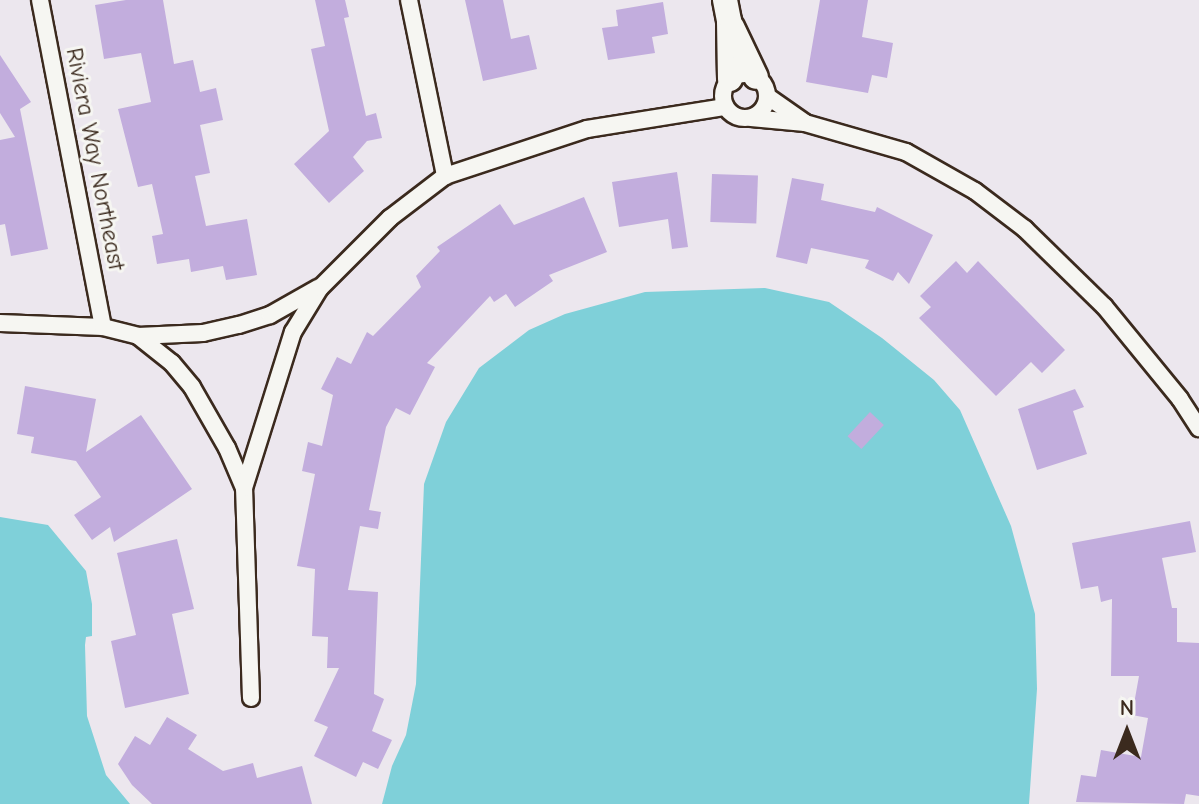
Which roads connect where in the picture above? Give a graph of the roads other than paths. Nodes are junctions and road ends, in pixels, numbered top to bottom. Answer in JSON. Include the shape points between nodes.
{"nodes":[{"id":1,"x":40,"y":0,"type":"edge"},
{"id":2,"x":409,"y":0,"type":"edge"},
{"id":3,"x":727,"y":11,"type":"edge"},
{"id":4,"x":730,"y":79,"type":"junction"},
{"id":5,"x":762,"y":86,"type":"junction"},
{"id":6,"x":725,"y":107,"type":"junction"},
{"id":7,"x":751,"y":118,"type":"junction"},
{"id":8,"x":805,"y":123,"type":"junction"},
{"id":9,"x":445,"y":176,"type":"junction"},
{"id":10,"x":320,"y":288,"type":"junction"},
{"id":11,"x":0,"y":323,"type":"edge"},
{"id":12,"x":103,"y":327,"type":"junction"},
{"id":13,"x":138,"y":336,"type":"junction"},
{"id":14,"x":1199,"y":428,"type":"edge"},
{"id":15,"x":244,"y":488,"type":"junction"},
{"id":16,"x":251,"y":698,"type":"dead end"}],
"edges":[{"from":1,"to":12,"type":"street","name":"Riviera Way Northeast"},
{"from":2,"to":9,"type":"street"},
{"from":3,"to":4,"type":"street"},
{"from":3,"to":5,"type":"street"},
{"from":4,"to":5,"type":"street","via":[[742,74]]},
{"from":4,"to":6,"type":"street","via":[[722,92]]},
{"from":5,"to":7,"type":"street","via":[[763,110]]},
{"from":5,"to":8,"type":"street"},
{"from":6,"to":7,"type":"street","via":[[736,117]]},
{"from":6,"to":9,"type":"street","via":[[587,129]]},
{"from":7,"to":8,"type":"street"},
{"from":8,"to":14,"type":"street","via":[[906,152],[975,191],[1025,229],[1104,306]]},
{"from":9,"to":10,"type":"street","via":[[390,218]]},
{"from":10,"to":13,"type":"street","via":[[239,325],[203,333]]},
{"from":10,"to":15,"type":"street","via":[[293,332]]},
{"from":11,"to":12,"type":"street"},
{"from":12,"to":13,"type":"street"},
{"from":13,"to":15,"type":"street","via":[[192,387]]},
{"from":15,"to":16,"type":"street"}]}
